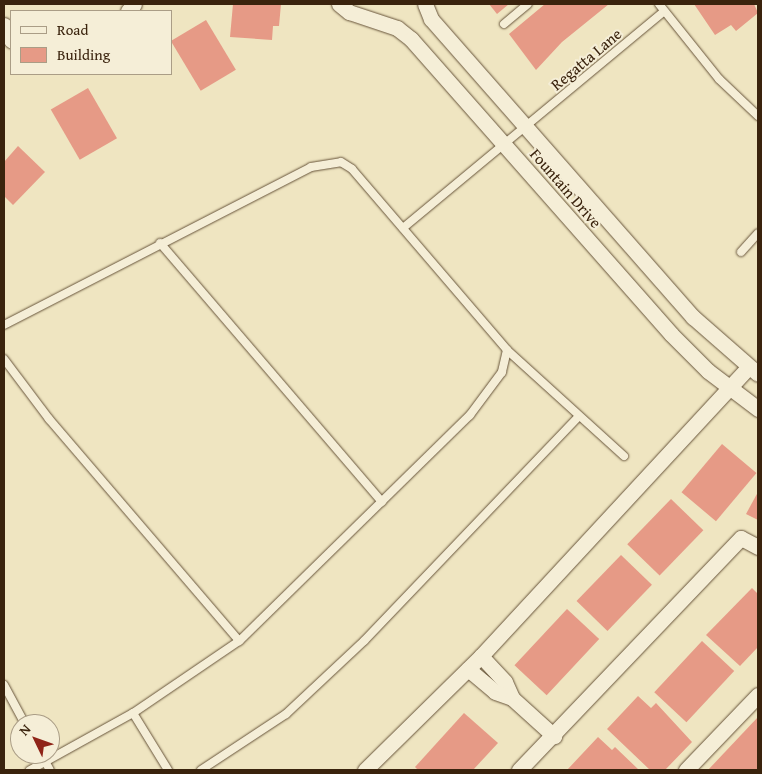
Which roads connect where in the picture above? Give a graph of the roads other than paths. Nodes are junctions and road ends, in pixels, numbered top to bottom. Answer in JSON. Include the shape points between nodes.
{"nodes":[{"id":1,"x":339,"y":4,"type":"edge"},
{"id":2,"x":425,"y":4,"type":"edge"},
{"id":3,"x":528,"y":4,"type":"edge"},
{"id":4,"x":658,"y":4,"type":"edge"},
{"id":5,"x":664,"y":11,"type":"junction"},
{"id":6,"x":4,"y":24,"type":"edge"},
{"id":7,"x":504,"y":24,"type":"dead end"},
{"id":8,"x":10,"y":38,"type":"edge"},
{"id":9,"x":758,"y":116,"type":"edge"},
{"id":10,"x":526,"y":128,"type":"junction"},
{"id":11,"x":505,"y":144,"type":"junction"},
{"id":12,"x":404,"y":228,"type":"junction"},
{"id":13,"x":758,"y":233,"type":"edge"},
{"id":14,"x":160,"y":244,"type":"junction"},
{"id":15,"x":741,"y":252,"type":"dead end"},
{"id":16,"x":4,"y":325,"type":"edge"},
{"id":17,"x":507,"y":350,"type":"junction"},
{"id":18,"x":4,"y":359,"type":"edge"},
{"id":19,"x":754,"y":371,"type":"edge"},
{"id":20,"x":730,"y":389,"type":"junction"},
{"id":21,"x":758,"y":410,"type":"edge"},
{"id":22,"x":579,"y":416,"type":"junction"},
{"id":23,"x":624,"y":456,"type":"dead end"},
{"id":24,"x":382,"y":502,"type":"junction"},
{"id":25,"x":758,"y":547,"type":"edge"},
{"id":26,"x":239,"y":641,"type":"junction"},
{"id":27,"x":481,"y":656,"type":"junction"},
{"id":28,"x":468,"y":669,"type":"junction"},
{"id":29,"x":4,"y":686,"type":"edge"},
{"id":30,"x":758,"y":695,"type":"edge"},
{"id":31,"x":512,"y":698,"type":"junction"},
{"id":32,"x":133,"y":713,"type":"junction"},
{"id":33,"x":19,"y":714,"type":"edge"},
{"id":34,"x":554,"y":736,"type":"junction"},
{"id":35,"x":60,"y":754,"type":"edge"},
{"id":36,"x":41,"y":764,"type":"edge"},
{"id":37,"x":526,"y":768,"type":"edge"},
{"id":38,"x":30,"y":770,"type":"edge"},
{"id":39,"x":168,"y":770,"type":"edge"},
{"id":40,"x":202,"y":770,"type":"edge"},
{"id":41,"x":364,"y":770,"type":"edge"},
{"id":42,"x":686,"y":770,"type":"edge"}],
"edges":[{"from":1,"to":11,"type":"street","name":"Fountain Drive","via":[[349,12],[396,28],[410,39]]},
{"from":2,"to":10,"type":"street","name":"Fountain Drive","via":[[432,19]]},
{"from":3,"to":7,"type":"lane"},
{"from":4,"to":5,"type":"lane"},
{"from":5,"to":9,"type":"lane","via":[[719,79]]},
{"from":5,"to":10,"type":"lane","name":"Regatta Lane"},
{"from":6,"to":8,"type":"street"},
{"from":10,"to":11,"type":"lane","name":"Regatta Lane"},
{"from":10,"to":19,"type":"street","name":"Fountain Drive","via":[[692,318]]},
{"from":11,"to":12,"type":"lane","name":"Regatta Lane"},
{"from":11,"to":20,"type":"street","name":"Fountain Drive","via":[[671,334]]},
{"from":12,"to":14,"type":"lane","via":[[352,169],[341,162],[311,168]]},
{"from":12,"to":17,"type":"lane"},
{"from":13,"to":15,"type":"lane"},
{"from":14,"to":16,"type":"lane"},
{"from":14,"to":24,"type":"lane"},
{"from":17,"to":22,"type":"lane"},
{"from":17,"to":24,"type":"lane","via":[[502,372],[491,391]]},
{"from":18,"to":26,"type":"lane","via":[[49,419]]},
{"from":19,"to":20,"type":"street"},
{"from":20,"to":21,"type":"street","name":"Fountain Drive"},
{"from":20,"to":27,"type":"street"},
{"from":22,"to":23,"type":"lane"},
{"from":22,"to":40,"type":"lane","via":[[343,661],[286,714]]},
{"from":24,"to":26,"type":"lane"},
{"from":25,"to":34,"type":"street","via":[[741,538]]},
{"from":26,"to":32,"type":"lane"},
{"from":27,"to":28,"type":"street"},
{"from":27,"to":31,"type":"street","via":[[505,682]]},
{"from":28,"to":31,"type":"street","via":[[496,692]]},
{"from":28,"to":41,"type":"street"},
{"from":29,"to":33,"type":"lane"},
{"from":30,"to":42,"type":"street"},
{"from":31,"to":34,"type":"street"},
{"from":32,"to":35,"type":"lane"},
{"from":32,"to":39,"type":"lane"},
{"from":34,"to":37,"type":"street"},
{"from":36,"to":38,"type":"lane"}]}
